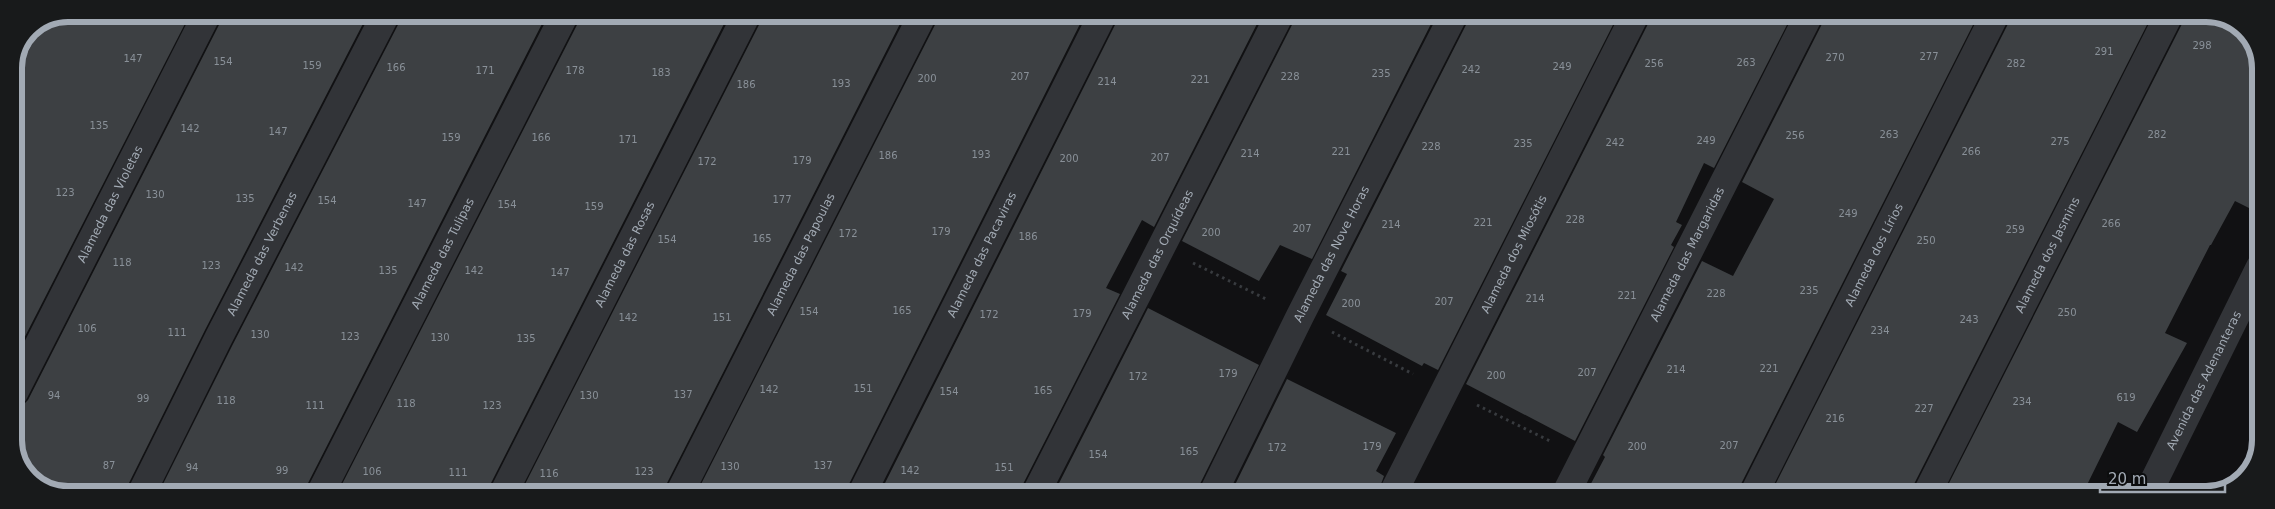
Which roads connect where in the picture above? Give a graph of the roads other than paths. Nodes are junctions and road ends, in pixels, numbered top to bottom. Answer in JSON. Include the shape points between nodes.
{"nodes":[{"id":1,"x":203,"y":22,"type":"edge"},
{"id":2,"x":382,"y":22,"type":"edge"},
{"id":3,"x":561,"y":22,"type":"edge"},
{"id":4,"x":743,"y":22,"type":"edge"},
{"id":5,"x":919,"y":22,"type":"edge"},
{"id":6,"x":1099,"y":22,"type":"edge"},
{"id":7,"x":1276,"y":22,"type":"edge"},
{"id":8,"x":1450,"y":22,"type":"edge"},
{"id":9,"x":1632,"y":22,"type":"edge"},
{"id":10,"x":1805,"y":22,"type":"edge"},
{"id":11,"x":1991,"y":22,"type":"edge"},
{"id":12,"x":2165,"y":22,"type":"edge"},
{"id":13,"x":2252,"y":283,"type":"edge"},
{"id":14,"x":23,"y":376,"type":"edge"},
{"id":15,"x":144,"y":486,"type":"edge"},
{"id":16,"x":324,"y":486,"type":"edge"},
{"id":17,"x":507,"y":486,"type":"edge"},
{"id":18,"x":683,"y":486,"type":"edge"},
{"id":19,"x":865,"y":486,"type":"edge"},
{"id":20,"x":1040,"y":486,"type":"edge"},
{"id":21,"x":1216,"y":486,"type":"edge"},
{"id":22,"x":1397,"y":486,"type":"edge"},
{"id":23,"x":1570,"y":486,"type":"edge"},
{"id":24,"x":1758,"y":486,"type":"edge"},
{"id":25,"x":1931,"y":486,"type":"edge"},
{"id":26,"x":2151,"y":486,"type":"edge"}],
"edges":[{"from":1,"to":14,"type":"street","name":"Alameda das Violetas"},
{"from":2,"to":15,"type":"street","name":"Alameda das Verbenas"},
{"from":3,"to":16,"type":"street","name":"Alameda das Tulipas"},
{"from":4,"to":17,"type":"street","name":"Alameda das Rosas"},
{"from":5,"to":18,"type":"street","name":"Alameda das Papoulas"},
{"from":6,"to":19,"type":"street","name":"Alameda das Pacaviras"},
{"from":7,"to":20,"type":"street","name":"Alameda das Orquídeas"},
{"from":8,"to":21,"type":"street","name":"Alameda das Nove Horas"},
{"from":9,"to":22,"type":"street","name":"Alameda dos Miosótis"},
{"from":10,"to":23,"type":"street","name":"Alameda das Margaridas"},
{"from":11,"to":24,"type":"street","name":"Alameda dos Lírios"},
{"from":12,"to":25,"type":"street","name":"Alameda dos Jasmins"},
{"from":13,"to":26,"type":"street","name":"Avenida das Adenanteras"}]}
